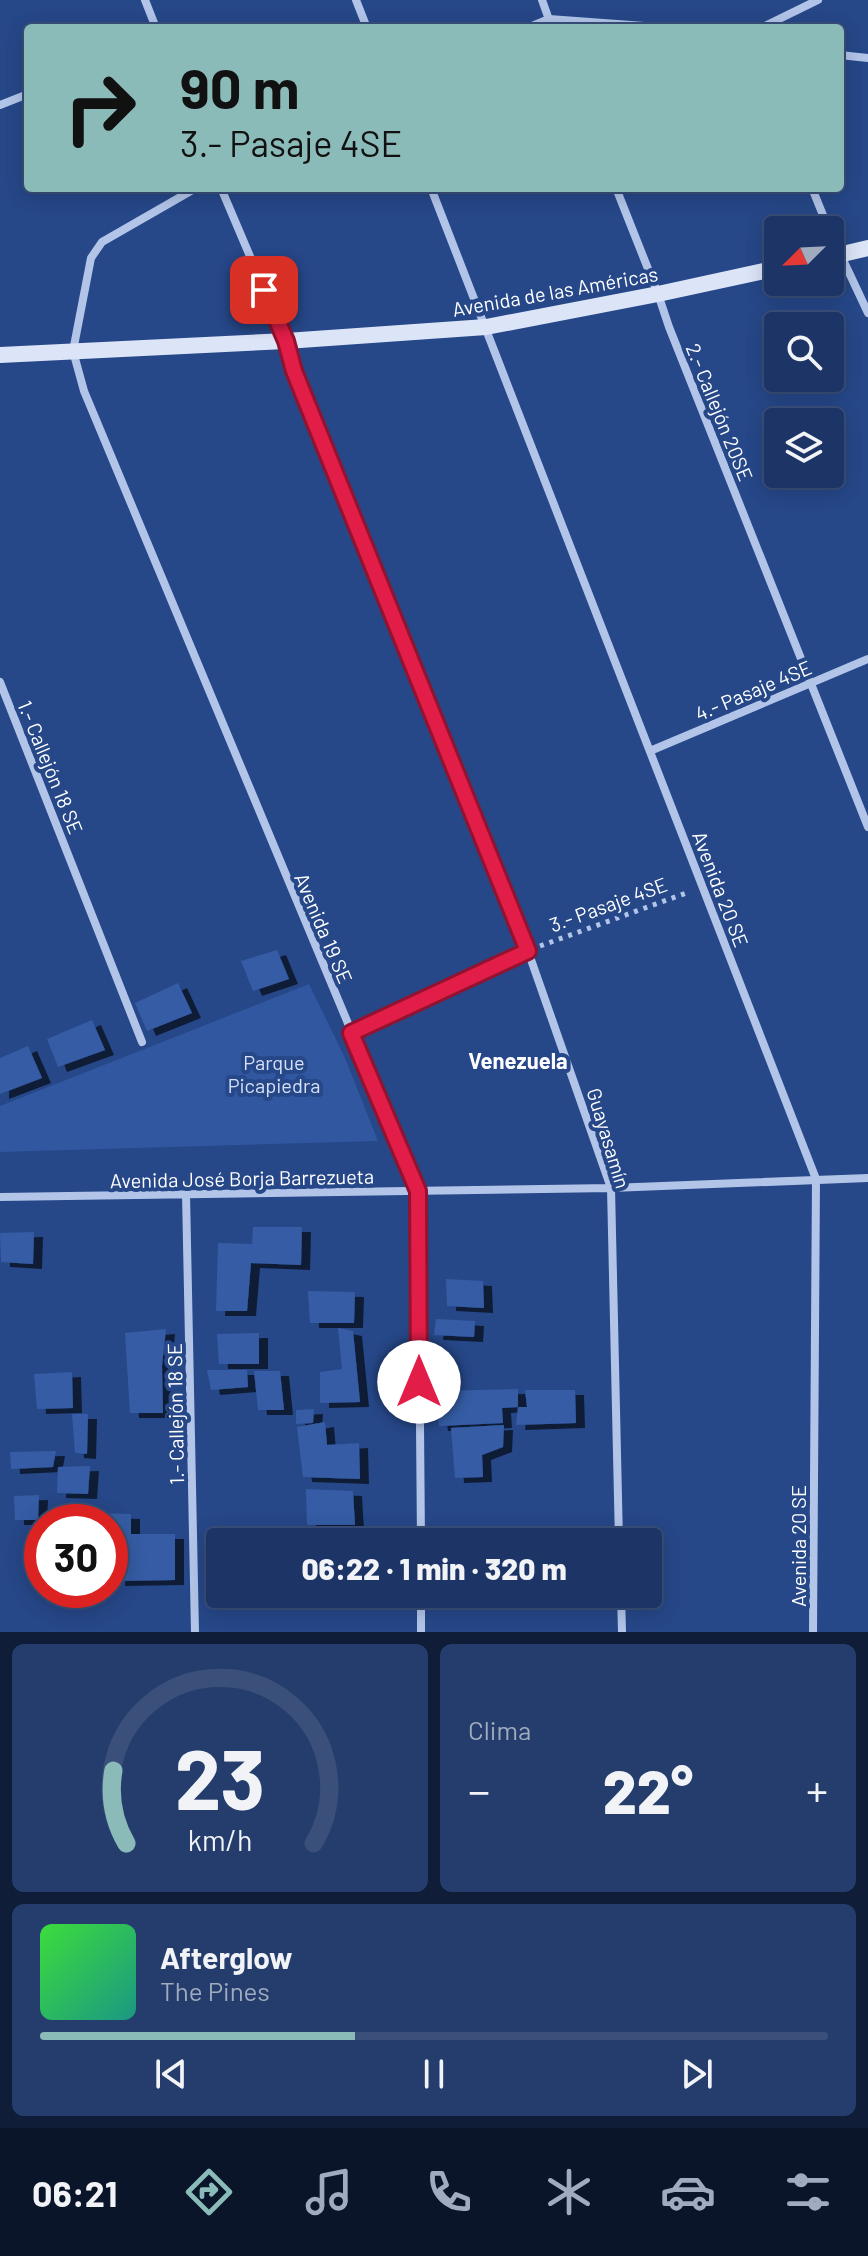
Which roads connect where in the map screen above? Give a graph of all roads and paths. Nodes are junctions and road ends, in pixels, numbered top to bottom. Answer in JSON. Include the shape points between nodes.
{"nodes":[{"id":1,"x":145,"y":0,"type":"edge"},
{"id":2,"x":356,"y":0,"type":"edge"},
{"id":3,"x":542,"y":0,"type":"edge"},
{"id":4,"x":818,"y":0,"type":"edge"},
{"id":5,"x":550,"y":23,"type":"edge"},
{"id":6,"x":154,"y":24,"type":"edge"},
{"id":7,"x":365,"y":24,"type":"edge"},
{"id":8,"x":574,"y":24,"type":"edge"},
{"id":9,"x":769,"y":24,"type":"edge"},
{"id":10,"x":844,"y":55,"type":"edge"},
{"id":11,"x":868,"y":58,"type":"edge"},
{"id":12,"x":24,"y":96,"type":"edge"},
{"id":13,"x":0,"y":105,"type":"edge"},
{"id":14,"x":189,"y":192,"type":"edge"},
{"id":15,"x":223,"y":192,"type":"edge"},
{"id":16,"x":433,"y":192,"type":"edge"},
{"id":17,"x":618,"y":192,"type":"edge"},
{"id":18,"x":814,"y":192,"type":"edge"},
{"id":19,"x":824,"y":216,"type":"edge"},
{"id":20,"x":868,"y":248,"type":"edge"},
{"id":21,"x":844,"y":254,"type":"edge"},
{"id":22,"x":764,"y":271,"type":"edge"},
{"id":23,"x":844,"y":272,"type":"edge"},
{"id":24,"x":658,"y":294,"type":"junction"},
{"id":25,"x":868,"y":313,"type":"edge"},
{"id":26,"x":486,"y":327,"type":"junction"},
{"id":27,"x":286,"y":341,"type":"junction"},
{"id":28,"x":73,"y":351,"type":"junction"},
{"id":29,"x":0,"y":355,"type":"edge"},
{"id":30,"x":868,"y":659,"type":"edge"},
{"id":31,"x":0,"y":682,"type":"edge"},
{"id":32,"x":811,"y":683,"type":"junction"},
{"id":33,"x":650,"y":751,"type":"junction"},
{"id":34,"x":868,"y":827,"type":"edge"},
{"id":35,"x":703,"y":887,"type":"junction"},
{"id":36,"x":528,"y":951,"type":"junction"},
{"id":37,"x":351,"y":1033,"type":"junction"},
{"id":38,"x":142,"y":1042,"type":"dead end"},
{"id":39,"x":868,"y":1178,"type":"edge"},
{"id":40,"x":816,"y":1179,"type":"junction"},
{"id":41,"x":611,"y":1188,"type":"junction"},
{"id":42,"x":418,"y":1191,"type":"junction"},
{"id":43,"x":186,"y":1194,"type":"junction"},
{"id":44,"x":0,"y":1197,"type":"edge"},
{"id":45,"x":421,"y":1528,"type":"edge"},
{"id":46,"x":619,"y":1528,"type":"edge"},
{"id":47,"x":421,"y":1608,"type":"edge"},
{"id":48,"x":621,"y":1608,"type":"edge"},
{"id":49,"x":195,"y":1632,"type":"edge"},
{"id":50,"x":421,"y":1632,"type":"edge"},
{"id":51,"x":622,"y":1632,"type":"edge"},
{"id":52,"x":813,"y":1632,"type":"edge"}],
"edges":[{"from":1,"to":6,"type":"street"},
{"from":2,"to":7,"type":"street"},
{"from":3,"to":5,"type":"street"},
{"from":4,"to":9,"type":"street"},
{"from":5,"to":8,"type":"street"},
{"from":10,"to":11,"type":"street"},
{"from":12,"to":13,"type":"street"},
{"from":14,"to":28,"type":"street","via":[[96,249]]},
{"from":15,"to":27,"type":"street","name":"Guayasamín"},
{"from":16,"to":26,"type":"street","name":"Avenida 20 SE"},
{"from":17,"to":24,"type":"street","name":"2.- Callejón 20SE"},
{"from":18,"to":19,"type":"street"},
{"from":20,"to":21,"type":"street"},
{"from":22,"to":24,"type":"street","name":"Avenida de las Américas"},
{"from":23,"to":25,"type":"street"},
{"from":24,"to":26,"type":"street","name":"Avenida de las Américas"},
{"from":24,"to":32,"type":"street","name":"2.- Callejón 20SE"},
{"from":26,"to":27,"type":"street","name":"Avenida de las Américas"},
{"from":26,"to":33,"type":"street","name":"Avenida 20 SE"},
{"from":27,"to":28,"type":"street","name":"Avenida de las Américas"},
{"from":27,"to":36,"type":"street","name":"Guayasamín"},
{"from":28,"to":29,"type":"street","name":"Avenida de las Américas"},
{"from":28,"to":37,"type":"street","name":"Avenida 19 SE","via":[[84,391]]},
{"from":30,"to":32,"type":"street","name":"4.- Pasaje 4SE"},
{"from":31,"to":38,"type":"street","name":"1.- Callejón 18 SE"},
{"from":32,"to":33,"type":"street","name":"4.- Pasaje 4SE"},
{"from":32,"to":34,"type":"street","name":"2.- Callejón 20SE"},
{"from":33,"to":35,"type":"street","name":"Avenida 20 SE"},
{"from":35,"to":36,"type":"path","name":"3.- Pasaje 4SE"},
{"from":35,"to":40,"type":"street","name":"Avenida 20 SE"},
{"from":36,"to":37,"type":"street","name":"3.- Pasaje 4SE"},
{"from":36,"to":41,"type":"street","name":"Guayasamín"},
{"from":37,"to":42,"type":"street","name":"Avenida 19 SE"},
{"from":39,"to":40,"type":"street","name":"Avenida José Borja Barrezueta"},
{"from":40,"to":41,"type":"street","name":"Avenida José Borja Barrezueta"},
{"from":40,"to":52,"type":"street","name":"Avenida 20 SE"},
{"from":41,"to":42,"type":"street","name":"Avenida José Borja Barrezueta"},
{"from":41,"to":46,"type":"street","name":"Guayasamín"},
{"from":42,"to":43,"type":"street","name":"Avenida José Borja Barrezueta"},
{"from":42,"to":45,"type":"street","name":"Avenida 19 SE"},
{"from":43,"to":44,"type":"street","name":"Avenida José Borja Barrezueta"},
{"from":43,"to":49,"type":"street","name":"1.- Callejón 18 SE"},
{"from":47,"to":50,"type":"street"},
{"from":48,"to":51,"type":"street"}]}
